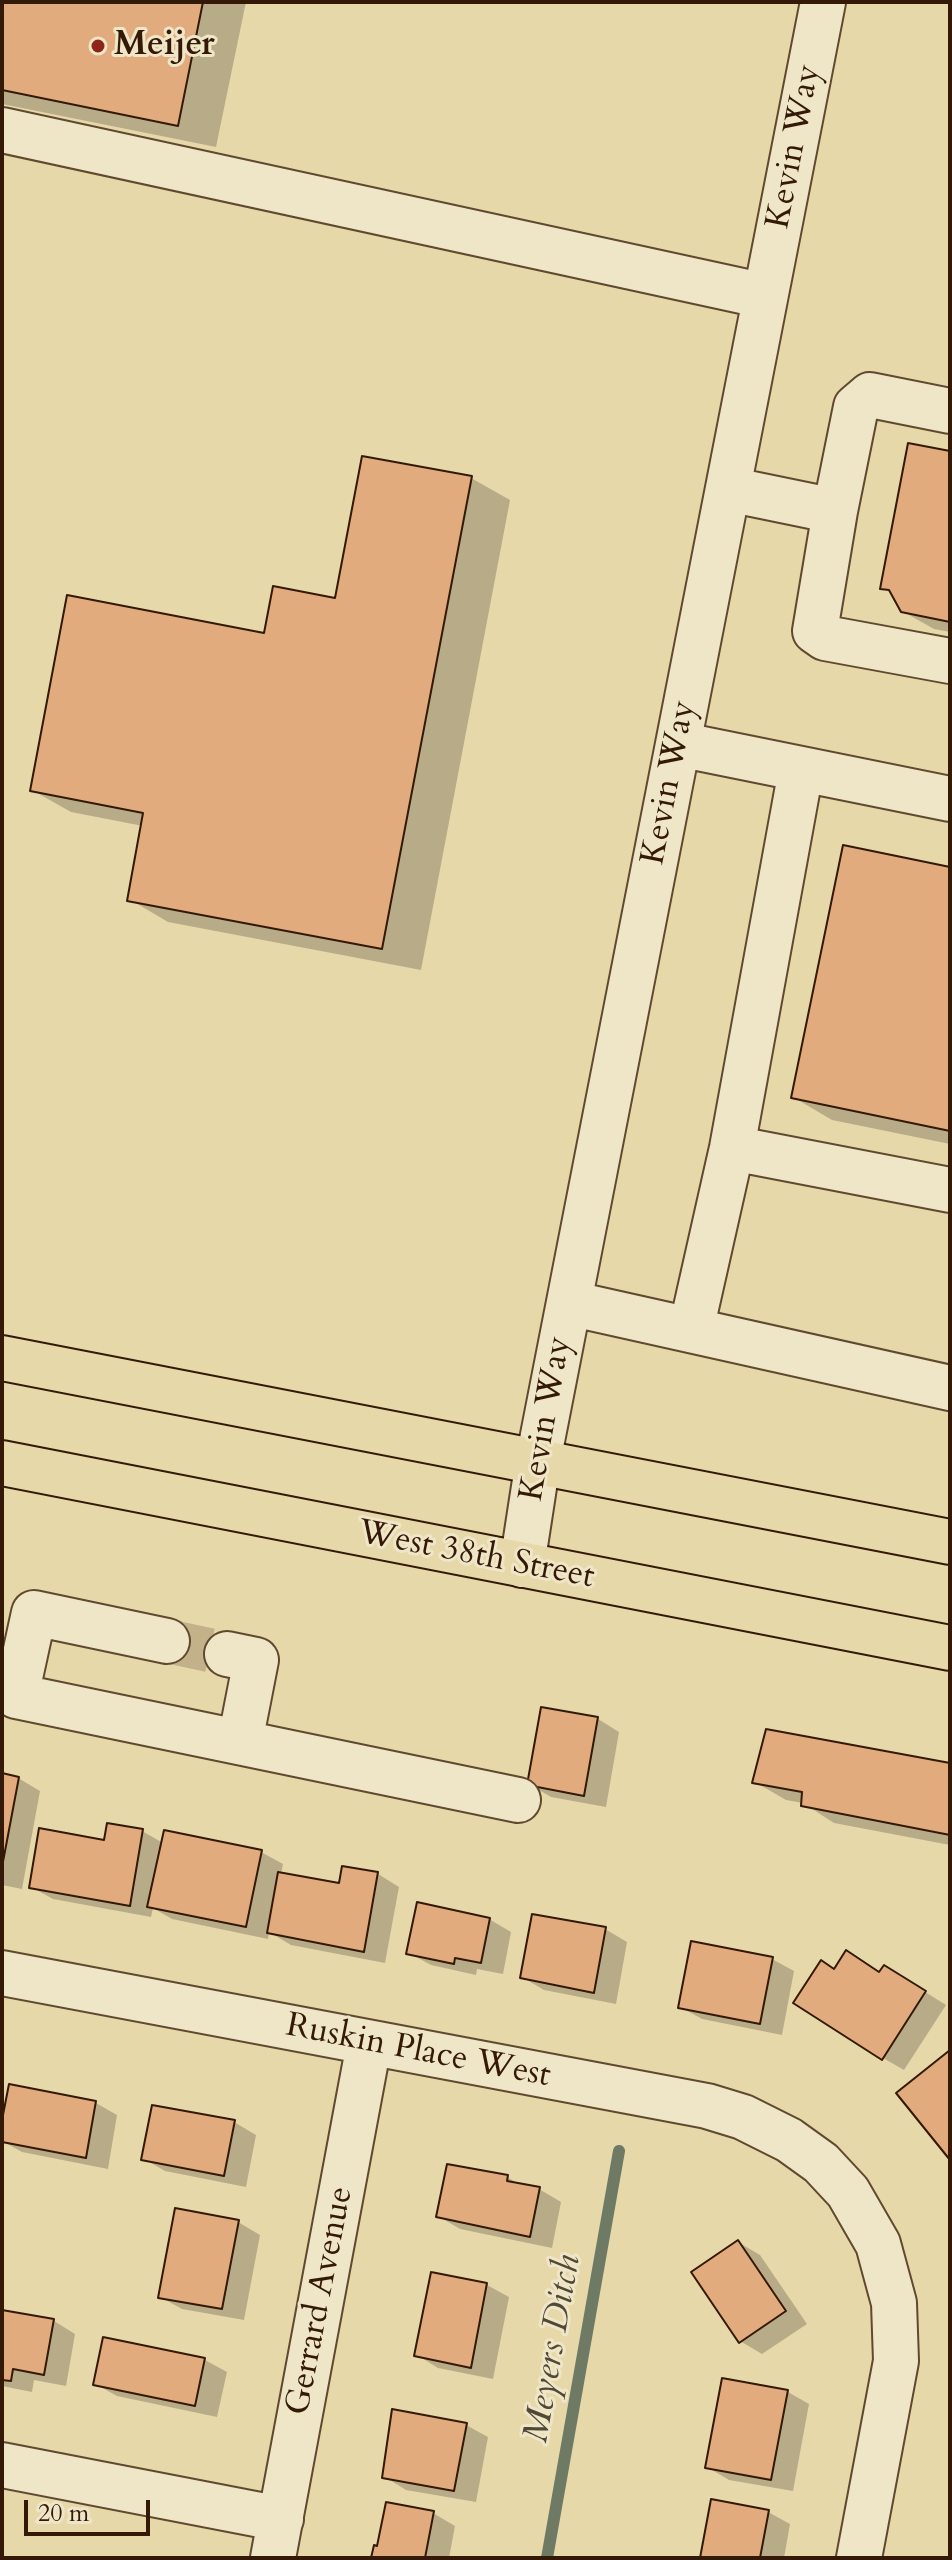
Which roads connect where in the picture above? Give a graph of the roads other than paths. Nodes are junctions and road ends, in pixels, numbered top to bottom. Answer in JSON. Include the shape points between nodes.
{"nodes":[{"id":1,"x":823,"y":2,"type":"edge"},
{"id":2,"x":2,"y":130,"type":"edge"},
{"id":3,"x":765,"y":296,"type":"junction"},
{"id":4,"x":950,"y":411,"type":"edge"},
{"id":5,"x":728,"y":489,"type":"junction"},
{"id":6,"x":835,"y":511,"type":"junction"},
{"id":7,"x":950,"y":661,"type":"edge"},
{"id":8,"x":678,"y":744,"type":"junction"},
{"id":9,"x":801,"y":770,"type":"junction"},
{"id":10,"x":950,"y":799,"type":"edge"},
{"id":11,"x":732,"y":1148,"type":"junction"},
{"id":12,"x":950,"y":1190,"type":"edge"},
{"id":13,"x":569,"y":1303,"type":"junction"},
{"id":14,"x":691,"y":1330,"type":"junction"},
{"id":15,"x":2,"y":1358,"type":"edge"},
{"id":16,"x":950,"y":1388,"type":"edge"},
{"id":17,"x":538,"y":1461,"type":"junction"},
{"id":18,"x":2,"y":1463,"type":"edge"},
{"id":19,"x":950,"y":1542,"type":"edge"},
{"id":20,"x":522,"y":1565,"type":"junction"},
{"id":21,"x":167,"y":1641,"type":"tunnel mouth"},
{"id":22,"x":950,"y":1648,"type":"edge"},
{"id":23,"x":227,"y":1654,"type":"tunnel mouth"},
{"id":24,"x":240,"y":1742,"type":"junction"},
{"id":25,"x":518,"y":1800,"type":"dead end"},
{"id":26,"x":2,"y":1973,"type":"edge"},
{"id":27,"x":369,"y":2044,"type":"junction"},
{"id":28,"x":2,"y":2465,"type":"edge"},
{"id":29,"x":277,"y":2539,"type":"edge"},
{"id":30,"x":859,"y":2558,"type":"edge"}],
"edges":[{"from":1,"to":3,"type":"street","name":"Kevin Way"},
{"from":2,"to":3,"type":"street"},
{"from":3,"to":5,"type":"street","name":"Kevin Way"},
{"from":4,"to":6,"type":"street","via":[[870,395],[856,407]]},
{"from":5,"to":6,"type":"street"},
{"from":5,"to":8,"type":"street","name":"Kevin Way"},
{"from":6,"to":7,"type":"street","via":[[815,631],[825,638]]},
{"from":8,"to":9,"type":"street"},
{"from":8,"to":13,"type":"street","name":"Kevin Way"},
{"from":9,"to":10,"type":"street"},
{"from":9,"to":11,"type":"street"},
{"from":11,"to":12,"type":"street"},
{"from":11,"to":14,"type":"street"},
{"from":13,"to":14,"type":"street"},
{"from":13,"to":17,"type":"street","name":"Kevin Way"},
{"from":14,"to":16,"type":"street"},
{"from":15,"to":17,"type":"main road"},
{"from":17,"to":19,"type":"main road"},
{"from":17,"to":20,"type":"street","name":"Kevin Way"},
{"from":18,"to":20,"type":"main road","name":"West 38th Street"},
{"from":20,"to":22,"type":"main road","name":"West 38th Street"},
{"from":21,"to":24,"type":"street","via":[[34,1613],[16,1696]]},
{"from":23,"to":24,"type":"street","via":[[256,1660]]},
{"from":24,"to":25,"type":"street"},
{"from":26,"to":27,"type":"street","name":"Ruskin Place West"},
{"from":27,"to":29,"type":"street","name":"Gerrard Avenue"},
{"from":27,"to":30,"type":"street","name":"Ruskin Place West","via":[[720,2108],[789,2140],[821,2163],[848,2192],[878,2244],[896,2322],[896,2361]]},
{"from":28,"to":29,"type":"street"}]}
